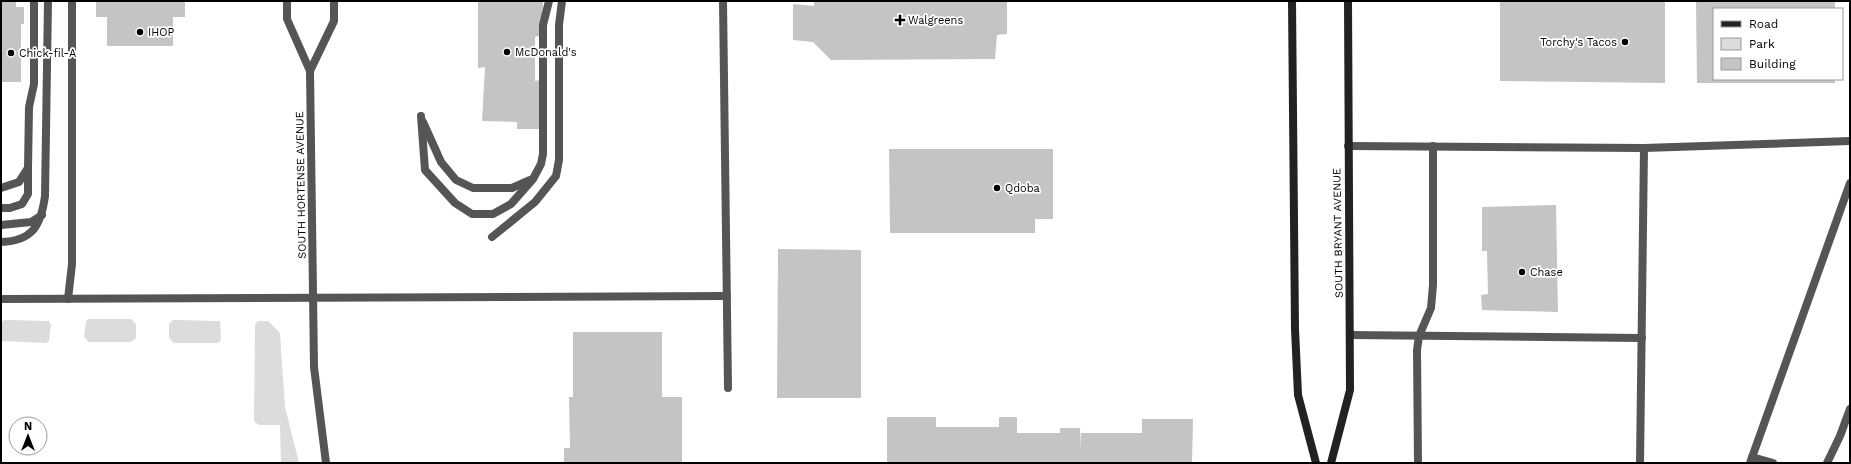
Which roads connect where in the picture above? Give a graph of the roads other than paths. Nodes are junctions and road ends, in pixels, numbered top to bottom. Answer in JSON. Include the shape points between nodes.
{"nodes":[{"id":1,"x":34,"y":1,"type":"edge"},
{"id":2,"x":48,"y":1,"type":"edge"},
{"id":3,"x":72,"y":1,"type":"edge"},
{"id":4,"x":287,"y":1,"type":"edge"},
{"id":5,"x":334,"y":1,"type":"edge"},
{"id":6,"x":549,"y":1,"type":"edge"},
{"id":7,"x":562,"y":1,"type":"edge"},
{"id":8,"x":723,"y":1,"type":"edge"},
{"id":9,"x":1292,"y":1,"type":"edge"},
{"id":10,"x":1348,"y":1,"type":"edge"},
{"id":11,"x":310,"y":71,"type":"junction"},
{"id":12,"x":1850,"y":141,"type":"edge"},
{"id":13,"x":1348,"y":146,"type":"junction"},
{"id":14,"x":1433,"y":146,"type":"junction"},
{"id":15,"x":1644,"y":148,"type":"junction"},
{"id":16,"x":28,"y":168,"type":"junction"},
{"id":17,"x":533,"y":179,"type":"junction"},
{"id":18,"x":1850,"y":182,"type":"edge"},
{"id":19,"x":1,"y":188,"type":"edge"},
{"id":20,"x":1,"y":208,"type":"edge"},
{"id":21,"x":42,"y":215,"type":"junction"},
{"id":22,"x":1,"y":225,"type":"edge"},
{"id":23,"x":492,"y":237,"type":"dead end"},
{"id":24,"x":1,"y":242,"type":"edge"},
{"id":25,"x":727,"y":296,"type":"junction"},
{"id":26,"x":1,"y":299,"type":"edge"},
{"id":27,"x":68,"y":299,"type":"junction"},
{"id":28,"x":313,"y":299,"type":"junction"},
{"id":29,"x":1350,"y":335,"type":"junction"},
{"id":30,"x":1419,"y":336,"type":"junction"},
{"id":31,"x":1642,"y":338,"type":"junction"},
{"id":32,"x":728,"y":388,"type":"dead end"},
{"id":33,"x":1850,"y":409,"type":"edge"},
{"id":34,"x":1751,"y":460,"type":"edge"},
{"id":35,"x":326,"y":463,"type":"edge"},
{"id":36,"x":1316,"y":463,"type":"edge"},
{"id":37,"x":1331,"y":463,"type":"edge"},
{"id":38,"x":1418,"y":463,"type":"edge"},
{"id":39,"x":1640,"y":463,"type":"edge"},
{"id":40,"x":1773,"y":463,"type":"edge"},
{"id":41,"x":1827,"y":463,"type":"edge"}],
"edges":[{"from":1,"to":16,"type":"lane","via":[[34,84],[29,107]]},
{"from":2,"to":21,"type":"lane","via":[[45,196]]},
{"from":3,"to":27,"type":"lane","via":[[72,264]]},
{"from":4,"to":11,"type":"lane","name":"SOUTH HORTENSE AVENUE","via":[[287,19]]},
{"from":5,"to":11,"type":"lane","name":"SOUTH HORTENSE AVENUE","via":[[334,21]]},
{"from":6,"to":17,"type":"lane","via":[[544,25],[543,154]]},
{"from":7,"to":23,"type":"lane","via":[[559,25],[559,160],[556,176],[535,202]]},
{"from":8,"to":25,"type":"lane"},
{"from":9,"to":36,"type":"main road","via":[[1298,395]]},
{"from":10,"to":13,"type":"main road","name":"SOUTH BRYANT AVENUE"},
{"from":11,"to":28,"type":"lane","name":"SOUTH HORTENSE AVENUE"},
{"from":12,"to":15,"type":"lane"},
{"from":13,"to":14,"type":"lane"},
{"from":13,"to":29,"type":"main road","name":"SOUTH BRYANT AVENUE"},
{"from":14,"to":15,"type":"lane"},
{"from":14,"to":30,"type":"lane","via":[[1433,285],[1431,308]]},
{"from":15,"to":31,"type":"lane"},
{"from":16,"to":19,"type":"lane","via":[[19,182]]},
{"from":16,"to":20,"type":"lane","via":[[28,194],[22,204]]},
{"from":17,"to":17,"type":"lane","via":[[512,188],[473,188],[456,180],[441,162],[421,116],[425,170],[455,203],[472,214],[493,214],[511,204]]},
{"from":18,"to":34,"type":"lane"},
{"from":21,"to":22,"type":"lane","via":[[31,222]]},
{"from":21,"to":24,"type":"lane","via":[[34,230],[24,238]]},
{"from":25,"to":28,"type":"lane"},
{"from":25,"to":32,"type":"lane"},
{"from":26,"to":27,"type":"lane"},
{"from":27,"to":28,"type":"lane"},
{"from":28,"to":35,"type":"lane","name":"SOUTH HORTENSE AVENUE","via":[[314,367]]},
{"from":29,"to":30,"type":"lane"},
{"from":29,"to":37,"type":"main road","name":"SOUTH BRYANT AVENUE","via":[[1350,390]]},
{"from":30,"to":31,"type":"lane"},
{"from":30,"to":38,"type":"lane"},
{"from":31,"to":39,"type":"lane"},
{"from":33,"to":41,"type":"lane"},
{"from":34,"to":40,"type":"lane"}]}
